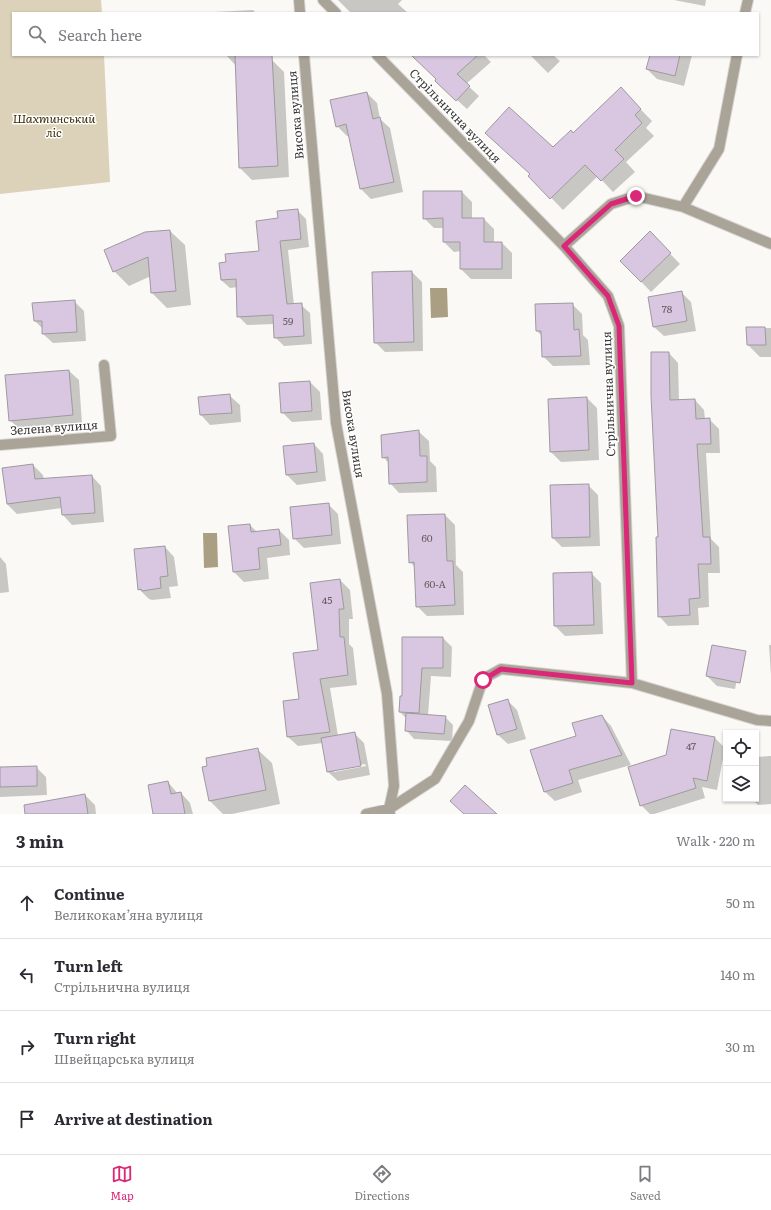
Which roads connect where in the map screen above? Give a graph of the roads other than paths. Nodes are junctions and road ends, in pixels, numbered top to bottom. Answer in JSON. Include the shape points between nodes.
{"nodes":[{"id":1,"x":299,"y":0,"type":"edge"},
{"id":2,"x":323,"y":0,"type":"edge"},
{"id":3,"x":748,"y":0,"type":"edge"},
{"id":4,"x":300,"y":12,"type":"edge"},
{"id":5,"x":335,"y":12,"type":"edge"},
{"id":6,"x":745,"y":12,"type":"edge"},
{"id":7,"x":304,"y":56,"type":"edge"},
{"id":8,"x":378,"y":56,"type":"edge"},
{"id":9,"x":737,"y":56,"type":"edge"},
{"id":10,"x":684,"y":207,"type":"junction"},
{"id":11,"x":771,"y":244,"type":"edge"},
{"id":12,"x":564,"y":246,"type":"junction"},
{"id":13,"x":104,"y":365,"type":"dead end"},
{"id":14,"x":0,"y":445,"type":"edge"},
{"id":15,"x":632,"y":683,"type":"junction"},
{"id":16,"x":771,"y":721,"type":"edge"},
{"id":17,"x":389,"y":812,"type":"edge"},
{"id":18,"x":366,"y":814,"type":"edge"}],
"edges":[{"from":1,"to":4,"type":"street"},
{"from":2,"to":5,"type":"street"},
{"from":3,"to":6,"type":"street"},
{"from":7,"to":17,"type":"street","name":"Висока вулиця","via":[[336,423],[387,694],[394,786]]},
{"from":8,"to":12,"type":"street","name":"Стрільнична вулиця"},
{"from":9,"to":10,"type":"street","via":[[719,149]]},
{"from":10,"to":11,"type":"street"},
{"from":10,"to":12,"type":"street","via":[[636,196],[611,204]]},
{"from":12,"to":15,"type":"street","name":"Стрільнична вулиця","via":[[608,296],[619,326]]},
{"from":13,"to":14,"type":"street","name":"Зелена вулиця","via":[[110,436]]},
{"from":15,"to":16,"type":"street","via":[[757,720]]},
{"from":15,"to":17,"type":"street","via":[[501,669],[483,680],[468,721],[435,779]]},
{"from":17,"to":18,"type":"street"}]}
